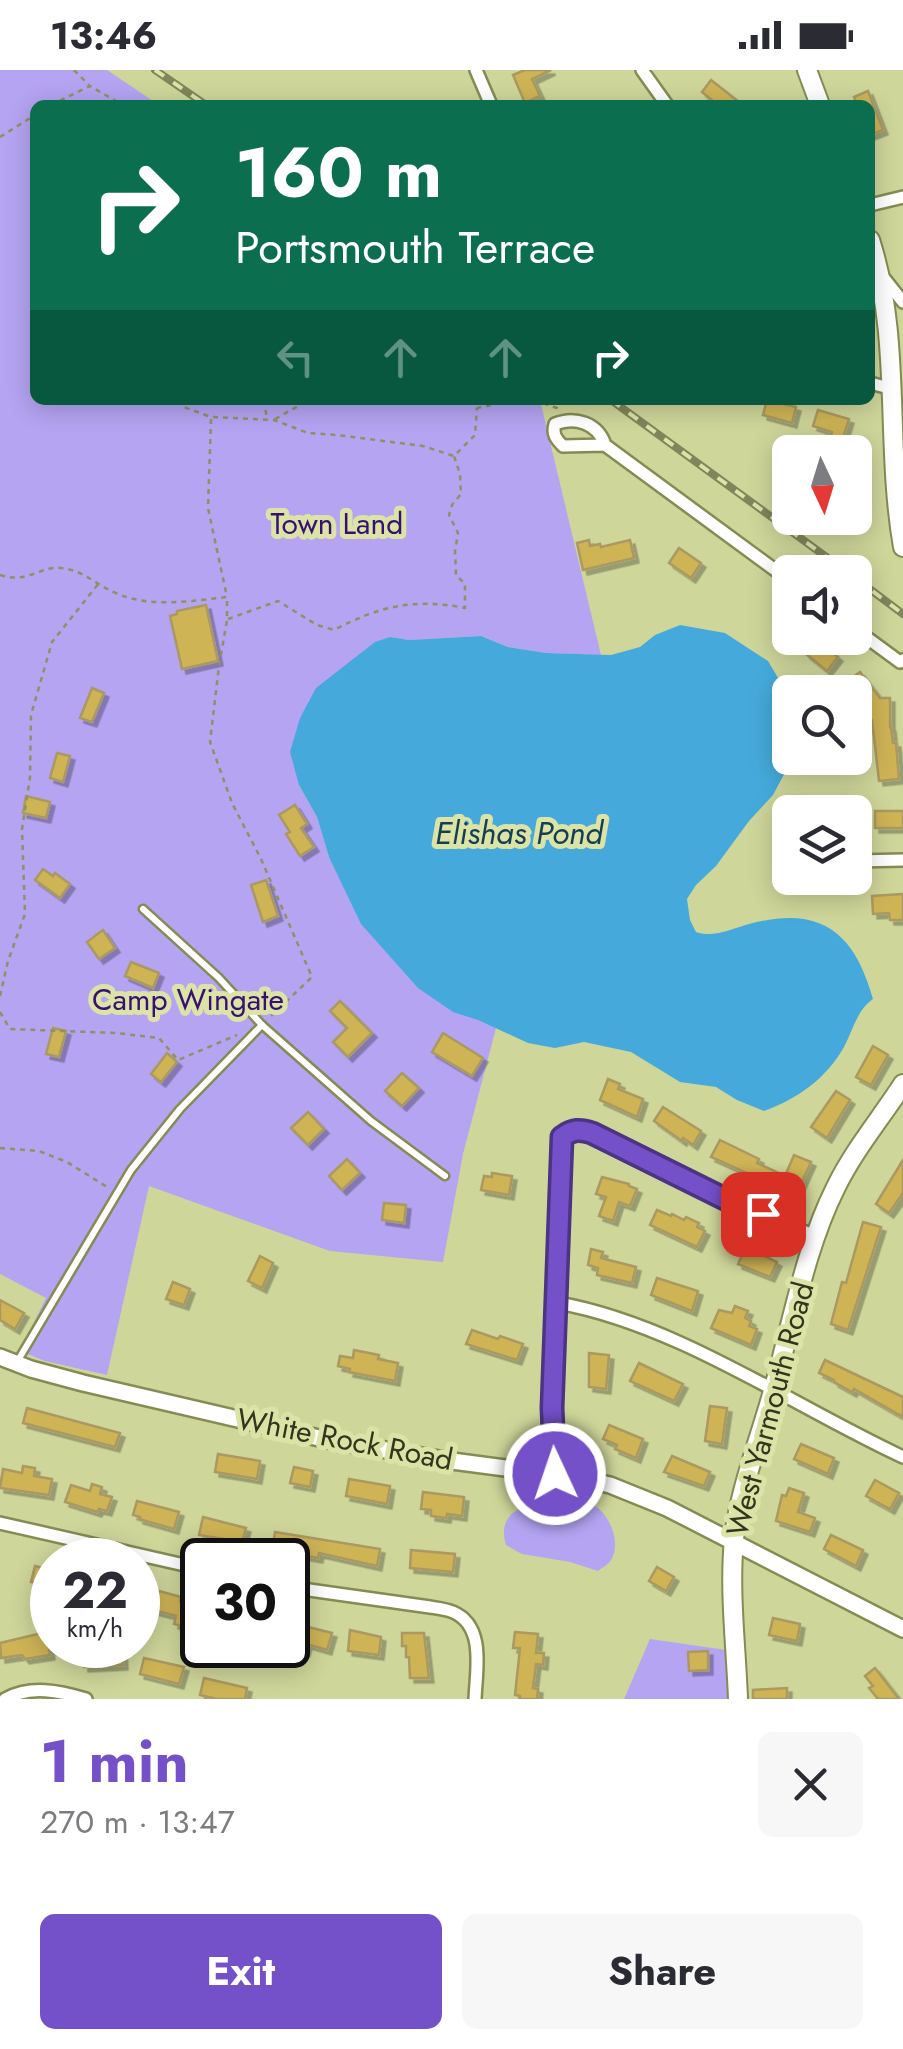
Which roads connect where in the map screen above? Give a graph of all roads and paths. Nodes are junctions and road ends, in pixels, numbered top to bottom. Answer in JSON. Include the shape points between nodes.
{"nodes":[{"id":1,"x":74,"y":70,"type":"edge"},
{"id":2,"x":476,"y":70,"type":"edge"},
{"id":3,"x":642,"y":70,"type":"edge"},
{"id":4,"x":807,"y":70,"type":"edge"},
{"id":5,"x":90,"y":86,"type":"junction"},
{"id":6,"x":61,"y":100,"type":"edge"},
{"id":7,"x":114,"y":100,"type":"edge"},
{"id":8,"x":488,"y":100,"type":"edge"},
{"id":9,"x":663,"y":100,"type":"edge"},
{"id":10,"x":818,"y":100,"type":"edge"},
{"id":11,"x":30,"y":118,"type":"edge"},
{"id":12,"x":0,"y":137,"type":"edge"},
{"id":13,"x":903,"y":197,"type":"edge"},
{"id":14,"x":875,"y":204,"type":"edge"},
{"id":15,"x":875,"y":257,"type":"edge"},
{"id":16,"x":880,"y":274,"type":"junction"},
{"id":17,"x":903,"y":302,"type":"edge"},
{"id":18,"x":875,"y":384,"type":"edge"},
{"id":19,"x":893,"y":389,"type":"junction"},
{"id":20,"x":181,"y":405,"type":"edge"},
{"id":21,"x":265,"y":405,"type":"edge"},
{"id":22,"x":300,"y":405,"type":"edge"},
{"id":23,"x":475,"y":405,"type":"edge"},
{"id":24,"x":492,"y":405,"type":"edge"},
{"id":25,"x":548,"y":405,"type":"edge"},
{"id":26,"x":478,"y":408,"type":"junction"},
{"id":27,"x":212,"y":417,"type":"junction"},
{"id":28,"x":268,"y":420,"type":"junction"},
{"id":29,"x":274,"y":420,"type":"junction"},
{"id":30,"x":563,"y":421,"type":"junction"},
{"id":31,"x":605,"y":445,"type":"junction"},
{"id":32,"x":454,"y":456,"type":"junction"},
{"id":33,"x":903,"y":548,"type":"edge"},
{"id":34,"x":772,"y":568,"type":"edge"},
{"id":35,"x":0,"y":575,"type":"edge"},
{"id":36,"x":99,"y":583,"type":"junction"},
{"id":37,"x":227,"y":598,"type":"junction"},
{"id":38,"x":227,"y":620,"type":"junction"},
{"id":39,"x":872,"y":641,"type":"edge"},
{"id":40,"x":902,"y":662,"type":"edge"},
{"id":41,"x":903,"y":860,"type":"edge"},
{"id":42,"x":872,"y":861,"type":"edge"},
{"id":43,"x":143,"y":909,"type":"dead end"},
{"id":44,"x":0,"y":996,"type":"edge"},
{"id":45,"x":0,"y":1012,"type":"edge"},
{"id":46,"x":262,"y":1025,"type":"junction"},
{"id":47,"x":903,"y":1084,"type":"edge"},
{"id":48,"x":0,"y":1148,"type":"edge"},
{"id":49,"x":445,"y":1176,"type":"dead end"},
{"id":50,"x":117,"y":1194,"type":"junction"},
{"id":51,"x":816,"y":1236,"type":"junction"},
{"id":52,"x":558,"y":1303,"type":"junction"},
{"id":53,"x":0,"y":1357,"type":"edge"},
{"id":54,"x":16,"y":1364,"type":"junction"},
{"id":55,"x":774,"y":1390,"type":"junction"},
{"id":56,"x":903,"y":1457,"type":"edge"},
{"id":57,"x":555,"y":1474,"type":"junction"},
{"id":58,"x":0,"y":1523,"type":"edge"},
{"id":59,"x":734,"y":1542,"type":"junction"},
{"id":60,"x":180,"y":1564,"type":"edge"},
{"id":61,"x":310,"y":1590,"type":"edge"},
{"id":62,"x":903,"y":1628,"type":"edge"},
{"id":63,"x":5,"y":1699,"type":"edge"},
{"id":64,"x":86,"y":1699,"type":"edge"},
{"id":65,"x":475,"y":1699,"type":"edge"},
{"id":66,"x":738,"y":1699,"type":"edge"}],
"edges":[{"from":1,"to":5,"type":"path"},
{"from":2,"to":8,"type":"street"},
{"from":3,"to":9,"type":"street"},
{"from":4,"to":10,"type":"main road"},
{"from":5,"to":6,"type":"path"},
{"from":5,"to":7,"type":"path"},
{"from":11,"to":12,"type":"path"},
{"from":13,"to":14,"type":"street"},
{"from":15,"to":16,"type":"main road"},
{"from":16,"to":17,"type":"street"},
{"from":16,"to":19,"type":"main road"},
{"from":18,"to":19,"type":"street"},
{"from":19,"to":33,"type":"main road"},
{"from":20,"to":27,"type":"path"},
{"from":21,"to":28,"type":"path"},
{"from":22,"to":29,"type":"path"},
{"from":23,"to":26,"type":"path"},
{"from":24,"to":26,"type":"path"},
{"from":25,"to":30,"type":"path"},
{"from":26,"to":32,"type":"path","via":[[475,435]]},
{"from":27,"to":28,"type":"path"},
{"from":27,"to":37,"type":"path","via":[[208,508]]},
{"from":28,"to":29,"type":"path"},
{"from":29,"to":32,"type":"path","via":[[308,433],[374,438]]},
{"from":30,"to":31,"type":"street","via":[[589,424]]},
{"from":30,"to":31,"type":"street","via":[[554,430],[563,446]]},
{"from":31,"to":34,"type":"street"},
{"from":32,"to":38,"type":"path","via":[[461,494],[449,515],[458,533],[456,575],[465,584],[465,608],[407,604],[368,612],[334,630],[278,601]]},
{"from":35,"to":36,"type":"path","via":[[23,578],[57,567]]},
{"from":36,"to":37,"type":"path","via":[[146,602]]},
{"from":36,"to":44,"type":"path","via":[[52,642],[31,714],[22,829],[25,914]]},
{"from":37,"to":38,"type":"path"},
{"from":38,"to":46,"type":"path","via":[[210,742],[312,977]]},
{"from":39,"to":40,"type":"street"},
{"from":41,"to":42,"type":"street"},
{"from":43,"to":46,"type":"lane"},
{"from":45,"to":46,"type":"path","via":[[10,1029],[160,1038],[178,1060]]},
{"from":46,"to":49,"type":"lane"},
{"from":46,"to":50,"type":"lane","via":[[180,1108]]},
{"from":47,"to":51,"type":"main road","name":"West Yarmouth Road","via":[[837,1184]]},
{"from":48,"to":50,"type":"path","via":[[39,1151],[67,1162]]},
{"from":50,"to":54,"type":"lane"},
{"from":51,"to":52,"type":"street","via":[[592,1133],[571,1130],[562,1137]]},
{"from":51,"to":55,"type":"main road","name":"West Yarmouth Road"},
{"from":52,"to":55,"type":"street","via":[[604,1313]]},
{"from":52,"to":57,"type":"street"},
{"from":53,"to":54,"type":"street","name":"White Rock Road"},
{"from":54,"to":57,"type":"street","name":"White Rock Road","via":[[332,1441]]},
{"from":55,"to":56,"type":"street"},
{"from":55,"to":59,"type":"main road","name":"West Yarmouth Road"},
{"from":57,"to":59,"type":"street","name":"White Rock Road","via":[[630,1491]]},
{"from":58,"to":60,"type":"street"},
{"from":59,"to":62,"type":"street","name":"White Rock Road"},
{"from":59,"to":66,"type":"main road","name":"West Yarmouth Road"},
{"from":61,"to":65,"type":"street","via":[[430,1606],[463,1618],[477,1646]]},
{"from":63,"to":64,"type":"street","via":[[32,1690]]}]}
